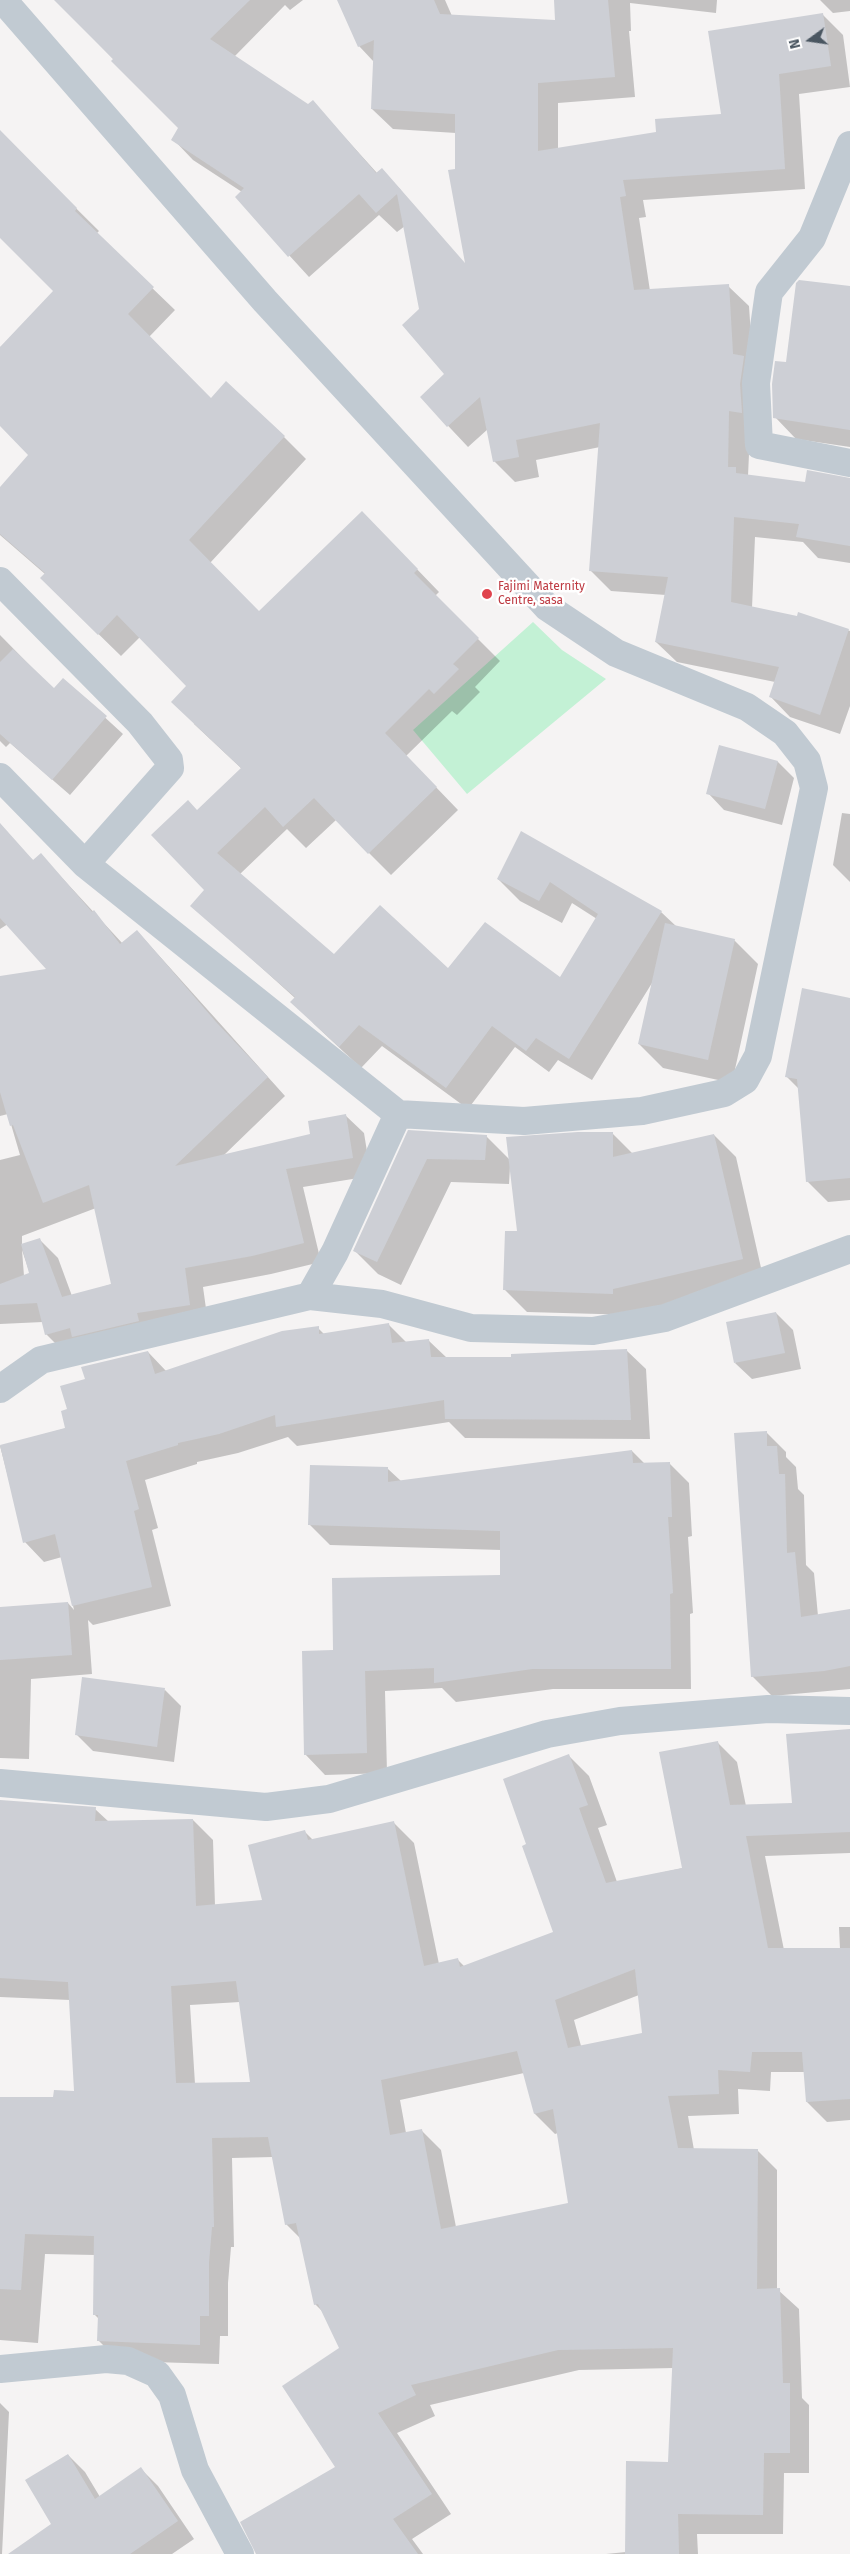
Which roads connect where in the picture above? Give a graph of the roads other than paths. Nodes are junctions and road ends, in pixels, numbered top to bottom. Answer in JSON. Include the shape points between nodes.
{"nodes":[{"id":1,"x":2,"y":0,"type":"edge"},
{"id":2,"x":850,"y":146,"type":"edge"},
{"id":3,"x":850,"y":463,"type":"edge"},
{"id":4,"x":0,"y":581,"type":"edge"},
{"id":5,"x":0,"y":777,"type":"edge"},
{"id":6,"x":85,"y":864,"type":"junction"},
{"id":7,"x":398,"y":1114,"type":"junction"},
{"id":8,"x":850,"y":1249,"type":"edge"},
{"id":9,"x":310,"y":1296,"type":"junction"},
{"id":10,"x":3,"y":1382,"type":"edge"},
{"id":11,"x":850,"y":1711,"type":"edge"},
{"id":12,"x":0,"y":1783,"type":"edge"},
{"id":13,"x":0,"y":2369,"type":"edge"},
{"id":14,"x":240,"y":2554,"type":"edge"}],
"edges":[{"from":1,"to":7,"type":"street","via":[[265,302],[547,608],[616,653],[747,708],[785,733],[807,761],[814,788],[758,1056],[745,1080],[724,1093],[642,1111],[524,1121]]},
{"from":2,"to":3,"type":"street","via":[[812,238],[769,292],[756,383],[759,445]]},
{"from":4,"to":6,"type":"street","via":[[140,723],[169,760],[170,768]]},
{"from":5,"to":6,"type":"street"},
{"from":6,"to":7,"type":"street"},
{"from":7,"to":9,"type":"street","via":[[335,1252]]},
{"from":8,"to":9,"type":"street","via":[[665,1318],[593,1331],[471,1328],[382,1304]]},
{"from":9,"to":10,"type":"street","via":[[41,1360]]},
{"from":11,"to":12,"type":"street","via":[[768,1710],[620,1721],[547,1734],[329,1799],[266,1807]]},
{"from":13,"to":14,"type":"street","via":[[106,2359],[128,2361],[157,2374],[172,2395],[195,2470]]}]}
